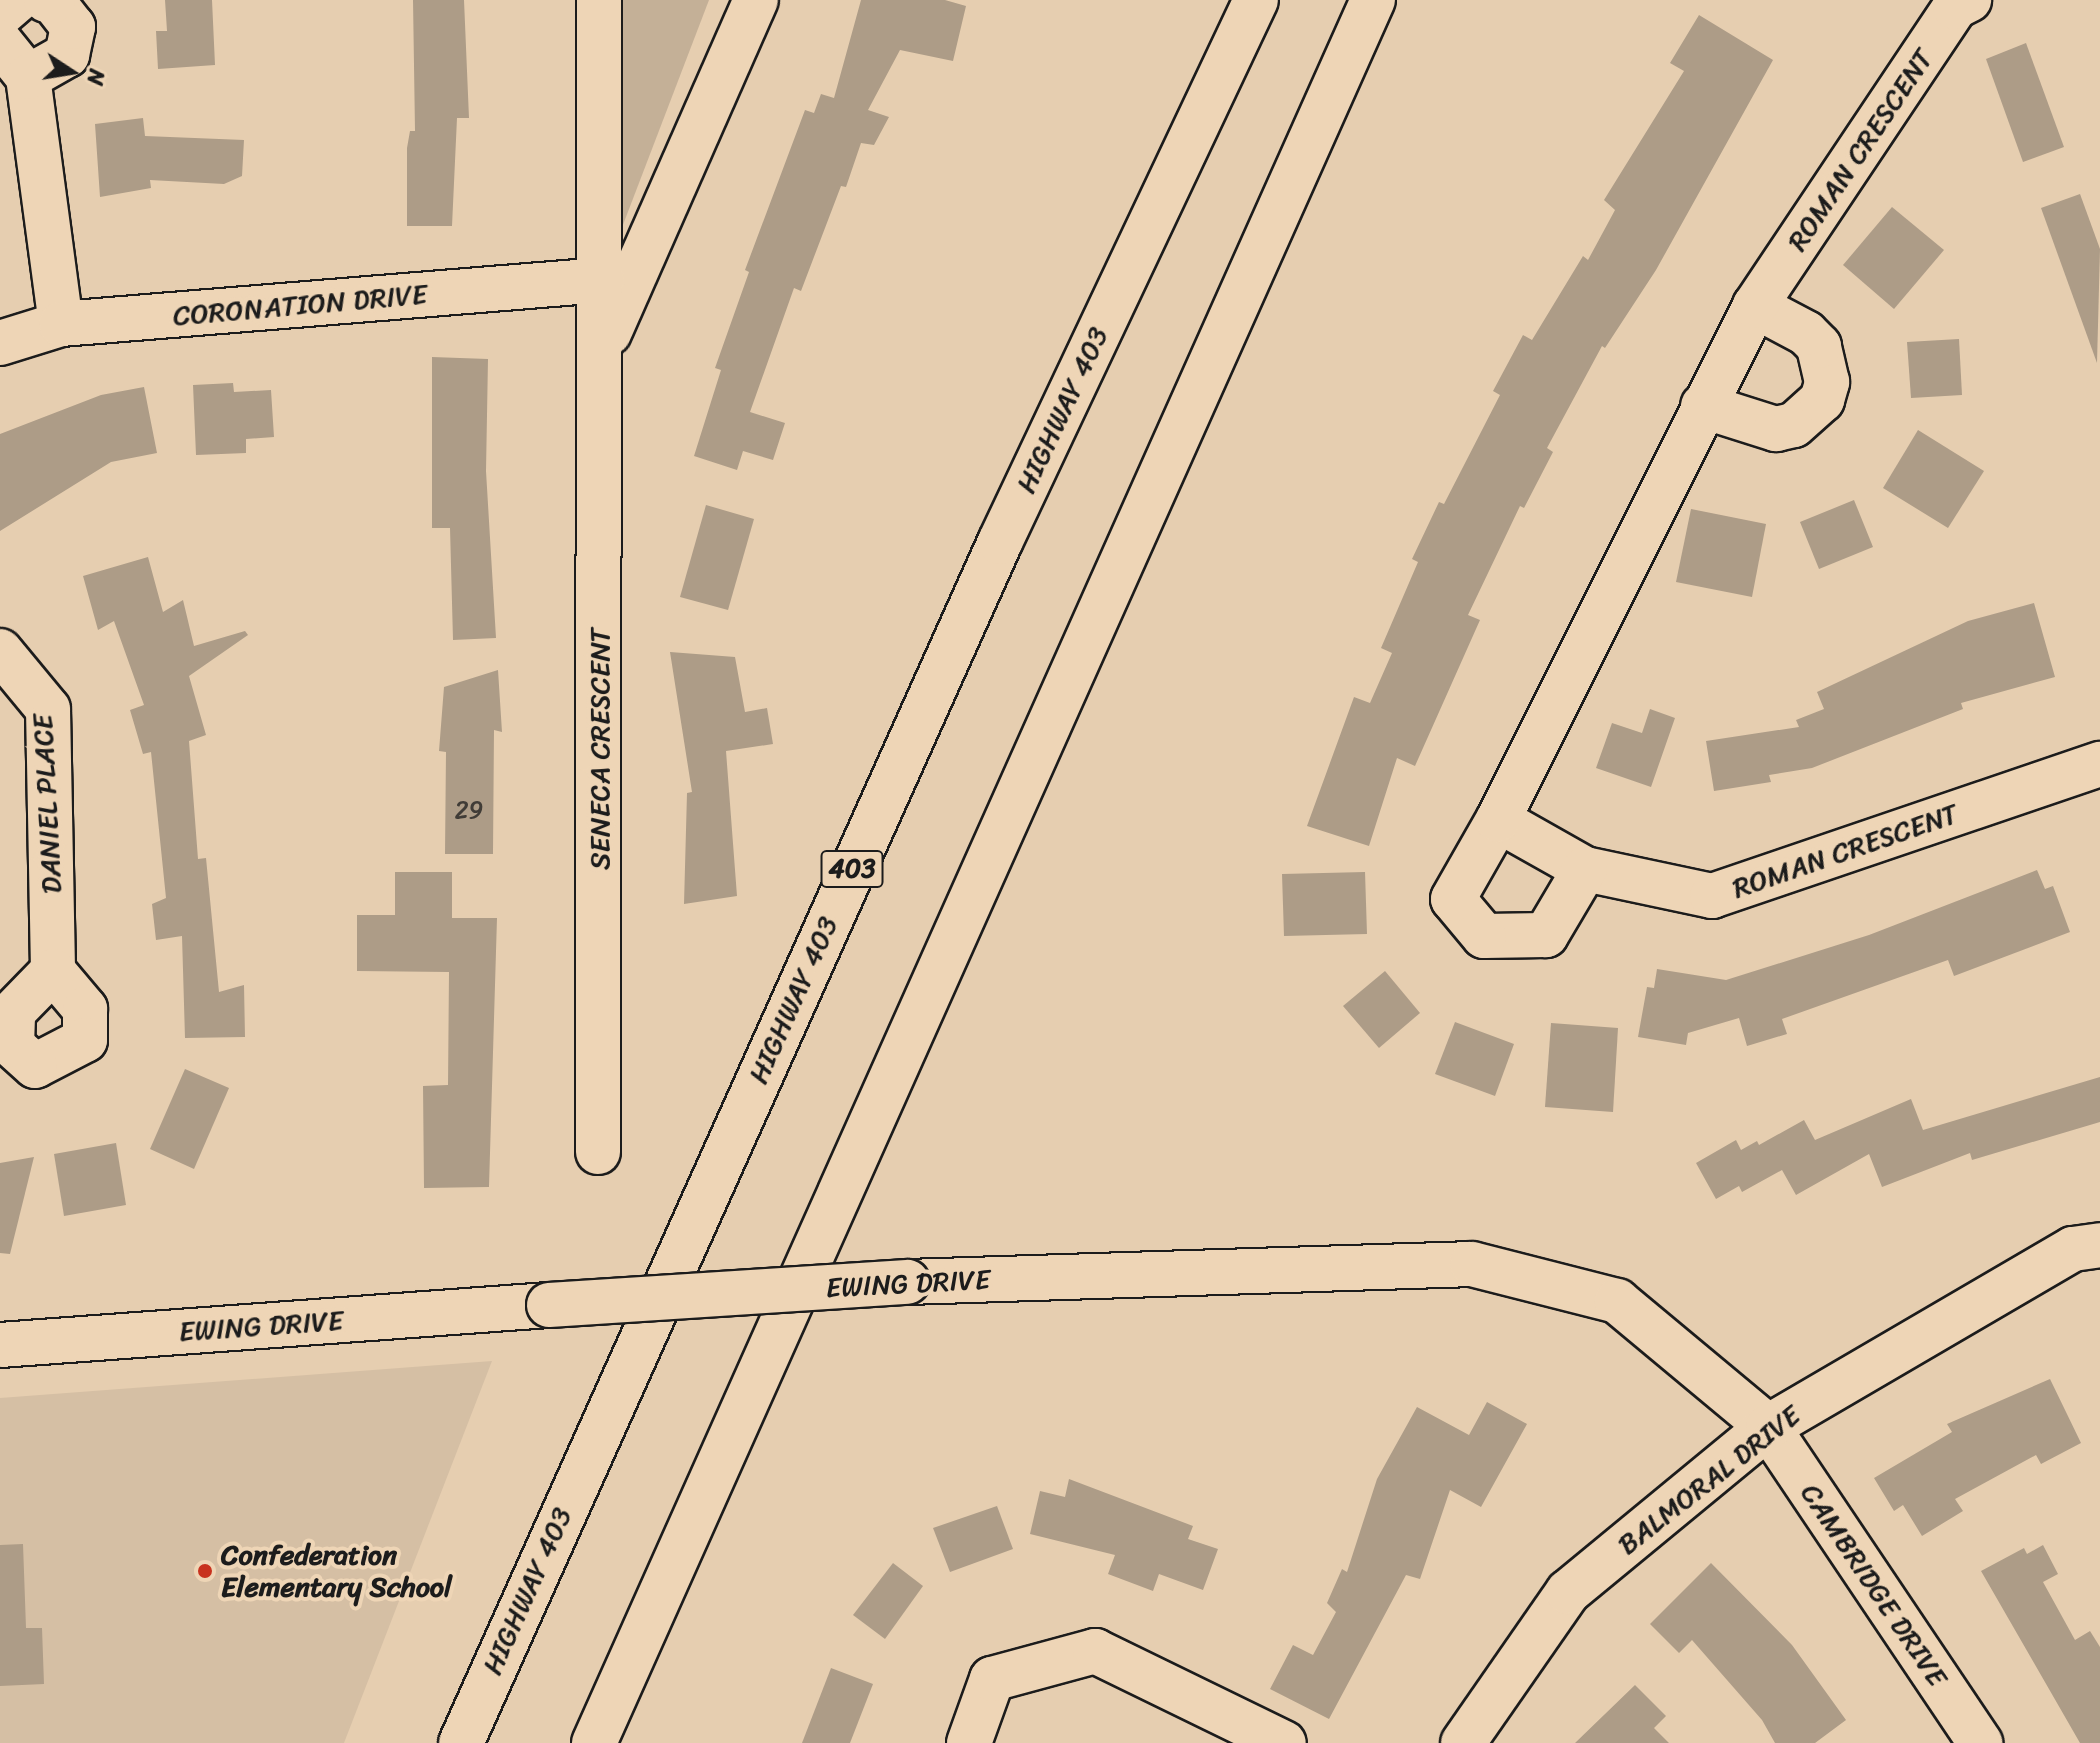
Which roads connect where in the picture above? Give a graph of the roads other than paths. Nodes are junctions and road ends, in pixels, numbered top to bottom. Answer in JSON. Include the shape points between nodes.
{"nodes":[{"id":1,"x":17,"y":0,"type":"edge"},
{"id":2,"x":46,"y":0,"type":"edge"},
{"id":3,"x":599,"y":0,"type":"edge"},
{"id":4,"x":756,"y":0,"type":"edge"},
{"id":5,"x":1256,"y":0,"type":"edge"},
{"id":6,"x":1969,"y":0,"type":"edge"},
{"id":7,"x":1372,"y":10,"type":"edge"},
{"id":8,"x":0,"y":15,"type":"edge"},
{"id":9,"x":0,"y":42,"type":"edge"},
{"id":10,"x":28,"y":77,"type":"junction"},
{"id":11,"x":602,"y":280,"type":"junction"},
{"id":12,"x":1755,"y":306,"type":"junction"},
{"id":13,"x":61,"y":324,"type":"junction"},
{"id":14,"x":0,"y":343,"type":"edge"},
{"id":15,"x":603,"y":347,"type":"junction"},
{"id":16,"x":1703,"y":406,"type":"junction"},
{"id":17,"x":0,"y":651,"type":"edge"},
{"id":18,"x":2100,"y":764,"type":"edge"},
{"id":19,"x":1498,"y":820,"type":"junction"},
{"id":20,"x":1585,"y":869,"type":"junction"},
{"id":21,"x":53,"y":971,"type":"dead end"},
{"id":22,"x":598,"y":1152,"type":"dead end"},
{"id":23,"x":2100,"y":1245,"type":"edge"},
{"id":24,"x":0,"y":1345,"type":"edge"},
{"id":25,"x":1768,"y":1427,"type":"junction"},
{"id":26,"x":461,"y":1743,"type":"edge"},
{"id":27,"x":594,"y":1743,"type":"edge"},
{"id":28,"x":969,"y":1743,"type":"edge"},
{"id":29,"x":1284,"y":1743,"type":"edge"},
{"id":30,"x":1463,"y":1743,"type":"edge"},
{"id":31,"x":1980,"y":1743,"type":"edge"}],
"edges":[{"from":1,"to":8,"type":"main road"},
{"from":2,"to":10,"type":"main road","via":[[53,1],[73,27],[67,55]]},
{"from":3,"to":11,"type":"main road","name":"SENECA CRESCENT"},
{"from":4,"to":15,"type":"main road","name":"SENECA CRESCENT"},
{"from":5,"to":26,"type":"main road","name":"HIGHWAY 403","number":"403","via":[[993,556]]},
{"from":6,"to":12,"type":"main road","name":"ROMAN CRESCENT","via":[[1955,7]]},
{"from":7,"to":27,"type":"main road"},
{"from":9,"to":10,"type":"main road"},
{"from":10,"to":13,"type":"main road"},
{"from":11,"to":13,"type":"main road","name":"CORONATION DRIVE"},
{"from":11,"to":15,"type":"main road","name":"SENECA CRESCENT"},
{"from":12,"to":16,"type":"main road","name":"ROMAN CRESCENT"},
{"from":12,"to":16,"type":"main road","via":[[1806,333],[1819,346],[1827,382],[1822,400],[1794,425],[1776,429]]},
{"from":13,"to":14,"type":"main road","name":"CORONATION DRIVE"},
{"from":15,"to":22,"type":"main road","name":"SENECA CRESCENT"},
{"from":16,"to":19,"type":"main road","name":"ROMAN CRESCENT"},
{"from":17,"to":21,"type":"main road","name":"DANIEL PLACE","via":[[48,709]]},
{"from":18,"to":20,"type":"main road","name":"ROMAN CRESCENT","via":[[1712,896]]},
{"from":19,"to":20,"type":"main road","name":"ROMAN CRESCENT"},
{"from":19,"to":20,"type":"main road","name":"ROMAN CRESCENT","via":[[1453,899],[1484,936],[1546,935]]},
{"from":23,"to":25,"type":"main road","name":"BALMORAL DRIVE","via":[[2073,1249]]},
{"from":24,"to":25,"type":"main road","name":"EWING DRIVE","bridge":true,"via":[[907,1282],[1472,1264],[1617,1301]]},
{"from":25,"to":30,"type":"main road","name":"BALMORAL DRIVE","via":[[1568,1592]]},
{"from":25,"to":31,"type":"main road","name":"CAMBRIDGE DRIVE"},
{"from":28,"to":29,"type":"main road","via":[[992,1679],[1095,1651]]}]}
